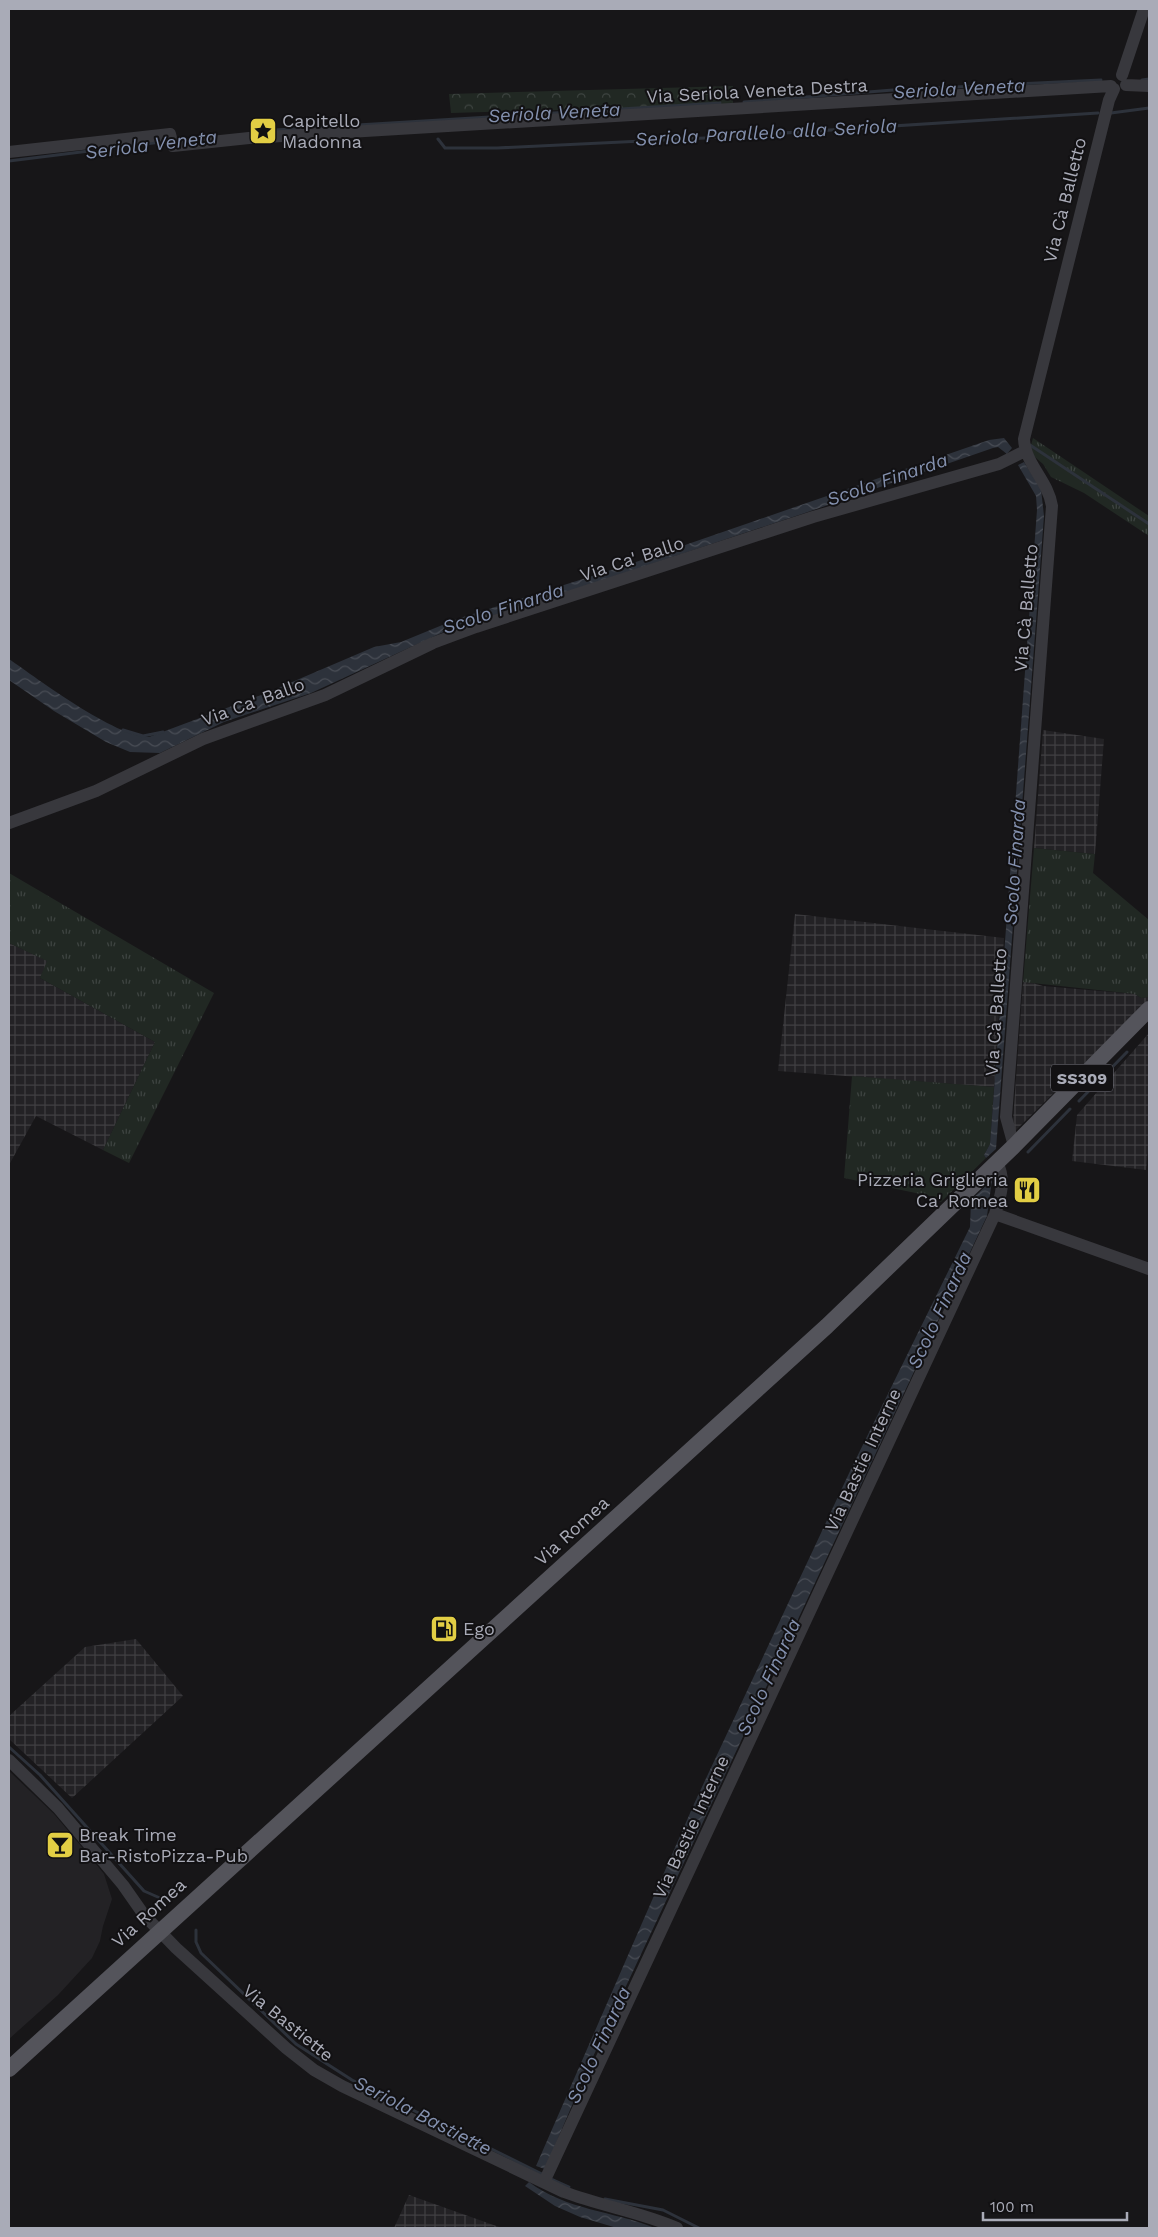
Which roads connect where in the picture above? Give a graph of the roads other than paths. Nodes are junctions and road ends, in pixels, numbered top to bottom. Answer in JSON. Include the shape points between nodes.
{"nodes":[{"id":1,"x":1144,"y":9,"type":"edge"},
{"id":2,"x":1118,"y":84,"type":"junction"},
{"id":3,"x":1149,"y":86,"type":"edge"},
{"id":4,"x":9,"y":152,"type":"edge"},
{"id":5,"x":1024,"y":451,"type":"junction"},
{"id":6,"x":9,"y":823,"type":"edge"},
{"id":7,"x":1149,"y":1009,"type":"edge"},
{"id":8,"x":1014,"y":1146,"type":"junction"},
{"id":9,"x":997,"y":1162,"type":"junction"},
{"id":10,"x":995,"y":1214,"type":"junction"},
{"id":11,"x":1149,"y":1269,"type":"edge"},
{"id":12,"x":9,"y":1760,"type":"edge"},
{"id":13,"x":160,"y":1931,"type":"junction"},
{"id":14,"x":9,"y":2069,"type":"edge"},
{"id":15,"x":546,"y":2178,"type":"junction"},
{"id":16,"x":677,"y":2228,"type":"edge"}],
"edges":[{"from":1,"to":2,"type":"street","name":"Via Cà Balletto"},
{"from":2,"to":3,"type":"street","name":"Via Seriola Veneta Destra"},
{"from":2,"to":4,"type":"street","name":"Via Seriola Veneta Destra"},
{"from":2,"to":5,"type":"street","name":"Via Cà Balletto","via":[[1109,100],[1066,266],[1024,439]]},
{"from":5,"to":6,"type":"street","name":"Via Ca' Ballo","via":[[999,464],[813,517],[433,643],[325,694],[203,740],[96,791]]},
{"from":5,"to":8,"type":"street","name":"Via Cà Balletto","via":[[1046,484],[1052,506],[1006,1117]]},
{"from":7,"to":8,"type":"main road","name":"Via Romea","number":"SS309"},
{"from":8,"to":9,"type":"main road","name":"Via Romea","number":"SS309"},
{"from":9,"to":10,"type":"street","name":"Via Bastie Interne","via":[[1002,1173],[1002,1194]]},
{"from":9,"to":13,"type":"main road","name":"Via Romea","number":"SS309","via":[[827,1326]]},
{"from":10,"to":11,"type":"street"},
{"from":10,"to":15,"type":"street","name":"Via Bastie Interne"},
{"from":12,"to":13,"type":"street","name":"Via Bastiette","via":[[58,1808]]},
{"from":13,"to":14,"type":"main road","name":"Via Romea","number":"SS309"},
{"from":13,"to":15,"type":"street","name":"Via Bastiette","via":[[220,1989],[314,2070],[342,2086]]},
{"from":15,"to":16,"type":"street","name":"Via Bastiette","via":[[586,2200],[645,2215]]}]}
